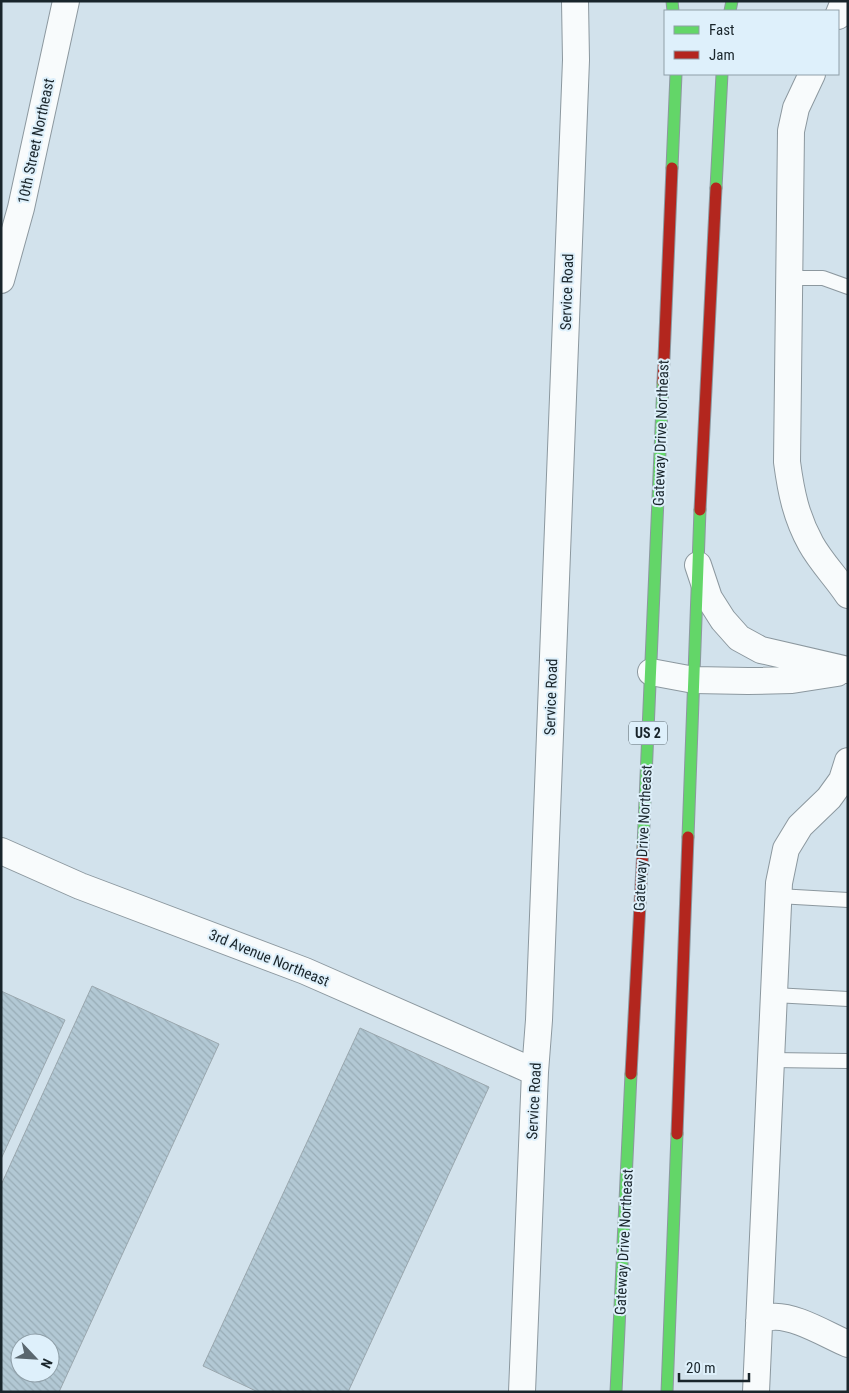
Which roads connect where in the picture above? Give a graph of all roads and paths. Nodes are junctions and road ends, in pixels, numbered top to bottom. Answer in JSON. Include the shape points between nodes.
{"nodes":[{"id":1,"x":66,"y":1,"type":"edge"},
{"id":2,"x":575,"y":1,"type":"edge"},
{"id":3,"x":844,"y":1,"type":"edge"},
{"id":4,"x":839,"y":14,"type":"edge"},
{"id":5,"x":676,"y":75,"type":"edge"},
{"id":6,"x":722,"y":75,"type":"edge"},
{"id":7,"x":812,"y":75,"type":"edge"},
{"id":8,"x":788,"y":278,"type":"junction"},
{"id":9,"x":1,"y":280,"type":"edge"},
{"id":10,"x":848,"y":287,"type":"edge"},
{"id":11,"x":697,"y":561,"type":"junction"},
{"id":12,"x":848,"y":595,"type":"edge"},
{"id":13,"x":848,"y":671,"type":"edge"},
{"id":14,"x":651,"y":672,"type":"junction"},
{"id":15,"x":694,"y":680,"type":"junction"},
{"id":16,"x":848,"y":761,"type":"edge"},
{"id":17,"x":1,"y":851,"type":"edge"},
{"id":18,"x":778,"y":896,"type":"junction"},
{"id":19,"x":848,"y":900,"type":"edge"},
{"id":20,"x":774,"y":995,"type":"junction"},
{"id":21,"x":848,"y":999,"type":"edge"},
{"id":22,"x":771,"y":1060,"type":"junction"},
{"id":23,"x":848,"y":1061,"type":"edge"},
{"id":24,"x":535,"y":1072,"type":"junction"},
{"id":25,"x":759,"y":1321,"type":"junction"},
{"id":26,"x":848,"y":1344,"type":"edge"},
{"id":27,"x":522,"y":1392,"type":"edge"},
{"id":28,"x":616,"y":1392,"type":"edge"},
{"id":29,"x":667,"y":1392,"type":"edge"},
{"id":30,"x":756,"y":1392,"type":"edge"}],
"edges":[{"from":1,"to":9,"type":"street","name":"10th Street Northeast","via":[[21,208]]},
{"from":2,"to":24,"type":"street","name":"Service Road","via":[[576,60]]},
{"from":3,"to":4,"type":"street"},
{"from":5,"to":14,"type":"highway","name":"Gateway Drive Northeast","number":"US 2"},
{"from":6,"to":11,"type":"highway"},
{"from":7,"to":8,"type":"street","via":[[796,108],[791,131]]},
{"from":8,"to":10,"type":"lane","via":[[823,278]]},
{"from":8,"to":12,"type":"street","via":[[786,462],[791,493],[812,545]]},
{"from":11,"to":13,"type":"street","via":[[709,598],[739,638],[761,650]]},
{"from":11,"to":15,"type":"highway"},
{"from":13,"to":15,"type":"street","via":[[792,680]]},
{"from":14,"to":15,"type":"street"},
{"from":14,"to":28,"type":"highway","name":"Gateway Drive Northeast","number":"US 2"},
{"from":15,"to":29,"type":"highway"},
{"from":16,"to":18,"type":"street","via":[[842,780],[829,798],[800,826],[786,850]]},
{"from":17,"to":24,"type":"street","name":"3rd Avenue Northeast","via":[[80,886],[305,972]]},
{"from":18,"to":19,"type":"lane"},
{"from":18,"to":20,"type":"street"},
{"from":20,"to":21,"type":"lane"},
{"from":20,"to":22,"type":"street"},
{"from":22,"to":23,"type":"lane"},
{"from":22,"to":25,"type":"street"},
{"from":24,"to":27,"type":"street","name":"Service Road"},
{"from":25,"to":26,"type":"street","via":[[771,1317],[785,1318]]},
{"from":25,"to":30,"type":"street"}]}
